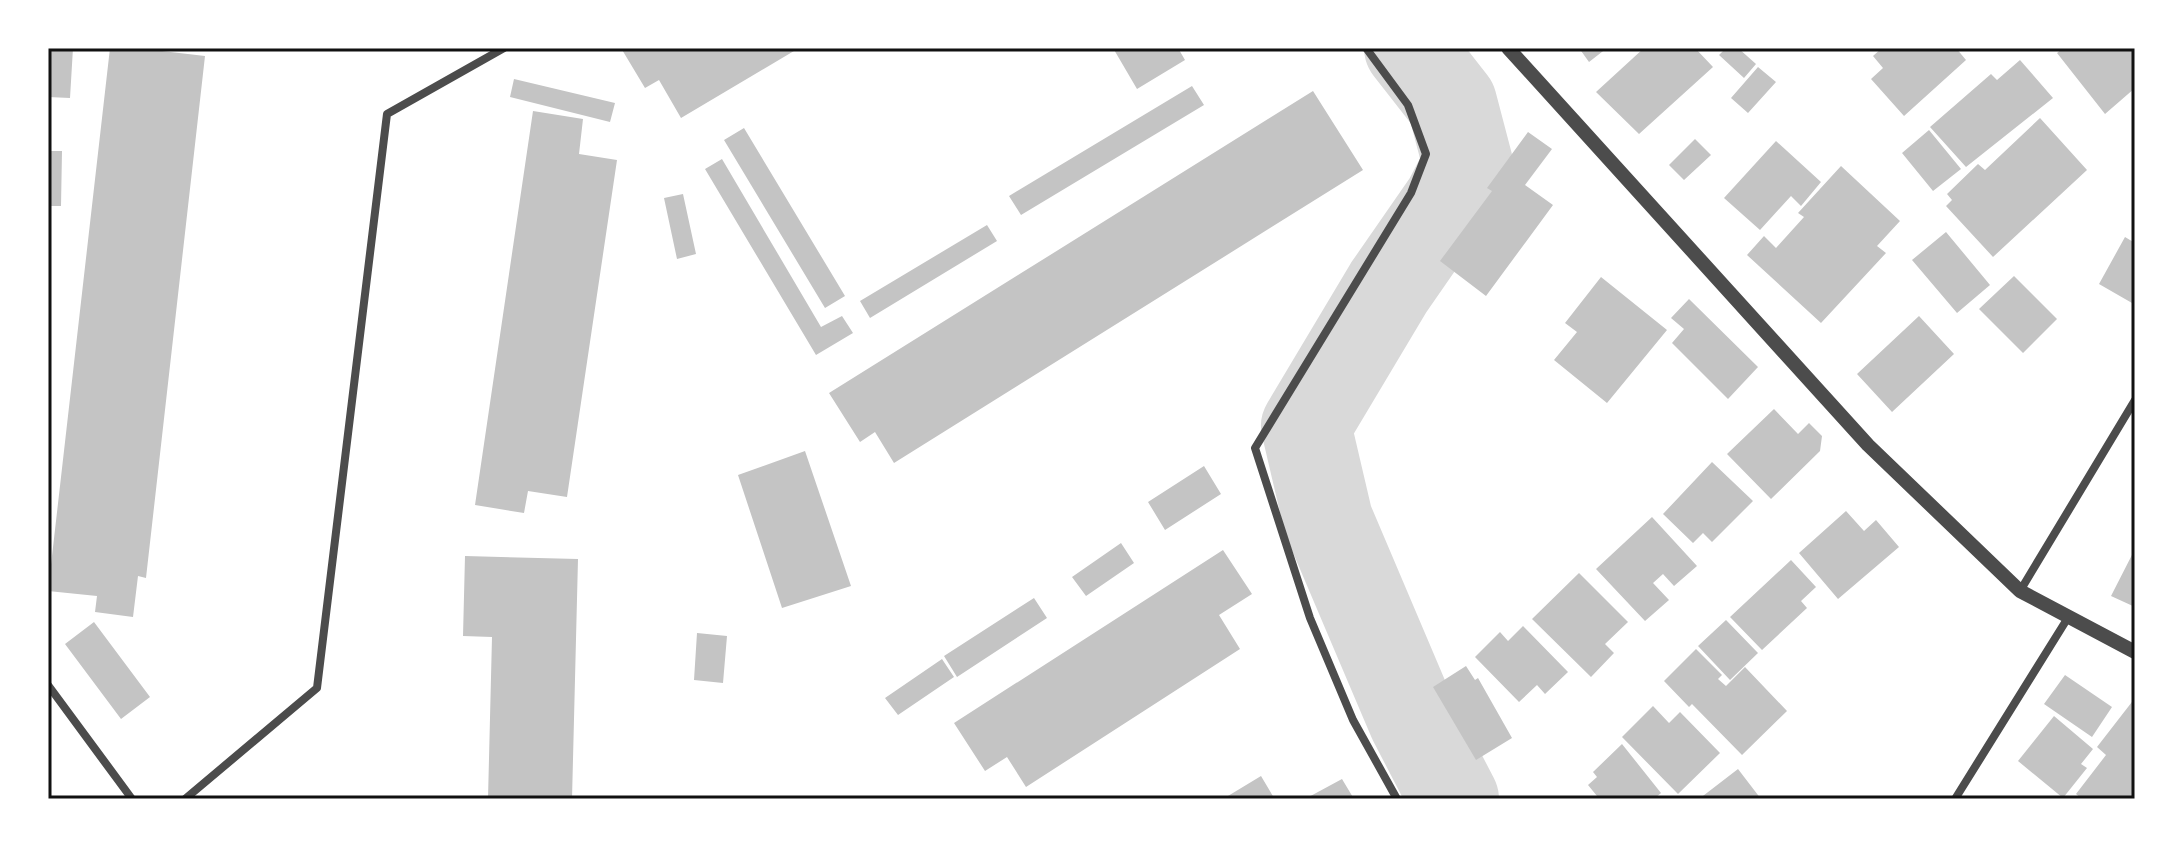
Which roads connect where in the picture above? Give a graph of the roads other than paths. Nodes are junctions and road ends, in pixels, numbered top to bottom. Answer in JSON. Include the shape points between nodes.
{"nodes":[{"id":1,"x":504,"y":48,"type":"edge"},
{"id":2,"x":1366,"y":48,"type":"edge"},
{"id":3,"x":1508,"y":48,"type":"edge"},
{"id":4,"x":2135,"y":400,"type":"edge"},
{"id":5,"x":2020,"y":591,"type":"junction"},
{"id":6,"x":2069,"y":616,"type":"junction"},
{"id":7,"x":2135,"y":652,"type":"edge"},
{"id":8,"x":48,"y":685,"type":"edge"},
{"id":9,"x":132,"y":799,"type":"edge"},
{"id":10,"x":185,"y":799,"type":"edge"},
{"id":11,"x":1397,"y":799,"type":"edge"},
{"id":12,"x":1955,"y":799,"type":"edge"}],
"edges":[{"from":1,"to":10,"type":"street","via":[[387,114],[317,688]]},
{"from":2,"to":11,"type":"street","via":[[1408,105],[1426,154],[1411,193],[1255,448],[1310,618],[1353,720]]},
{"from":3,"to":5,"type":"street","via":[[1868,445]]},
{"from":4,"to":5,"type":"street"},
{"from":5,"to":6,"type":"street"},
{"from":6,"to":7,"type":"street"},
{"from":6,"to":12,"type":"street"},
{"from":8,"to":9,"type":"street"}]}
